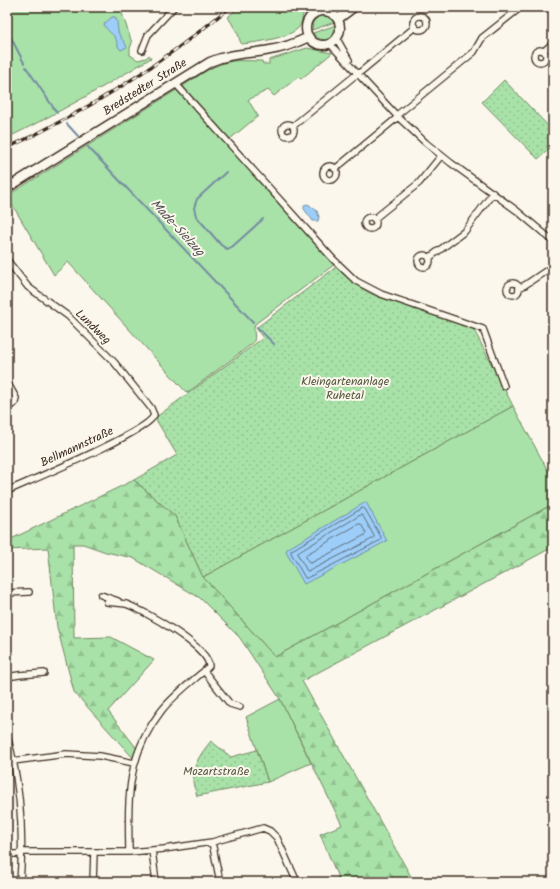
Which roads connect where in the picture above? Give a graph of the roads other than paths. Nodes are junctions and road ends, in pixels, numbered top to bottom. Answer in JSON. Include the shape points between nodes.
{"nodes":[{"id":1,"x":174,"y":7,"type":"edge"},
{"id":2,"x":354,"y":7,"type":"edge"},
{"id":3,"x":521,"y":7,"type":"edge"},
{"id":4,"x":338,"y":18,"type":"junction"},
{"id":5,"x":415,"y":27,"type":"dead end"},
{"id":6,"x":309,"y":37,"type":"junction"},
{"id":7,"x":333,"y":41,"type":"junction"},
{"id":8,"x":553,"y":43,"type":"edge"},
{"id":9,"x":142,"y":50,"type":"dead end"},
{"id":10,"x":544,"y":51,"type":"dead end"},
{"id":11,"x":357,"y":72,"type":"junction"},
{"id":12,"x":175,"y":83,"type":"junction"},
{"id":13,"x":397,"y":116,"type":"junction"},
{"id":14,"x":293,"y":126,"type":"dead end"},
{"id":15,"x":441,"y":156,"type":"junction"},
{"id":16,"x":335,"y":169,"type":"dead end"},
{"id":17,"x":7,"y":188,"type":"edge"},
{"id":18,"x":493,"y":194,"type":"junction"},
{"id":19,"x":374,"y":219,"type":"dead end"},
{"id":20,"x":553,"y":241,"type":"edge"},
{"id":21,"x":429,"y":258,"type":"dead end"},
{"id":22,"x":7,"y":260,"type":"edge"},
{"id":23,"x":553,"y":266,"type":"edge"},
{"id":24,"x":9,"y":267,"type":"edge"},
{"id":25,"x":519,"y":288,"type":"dead end"},
{"id":26,"x":7,"y":382,"type":"edge"},
{"id":27,"x":504,"y":386,"type":"dead end"},
{"id":28,"x":7,"y":408,"type":"edge"},
{"id":29,"x":153,"y":418,"type":"joint"},
{"id":30,"x":7,"y":491,"type":"edge"},
{"id":31,"x":29,"y":592,"type":"dead end"},
{"id":32,"x":7,"y":593,"type":"edge"},
{"id":33,"x":101,"y":594,"type":"dead end"},
{"id":34,"x":107,"y":602,"type":"dead end"},
{"id":35,"x":124,"y":604,"type":"junction"},
{"id":36,"x":204,"y":670,"type":"junction"},
{"id":37,"x":44,"y":673,"type":"dead end"},
{"id":38,"x":7,"y":677,"type":"edge"},
{"id":39,"x":240,"y":706,"type":"dead end"},
{"id":40,"x":7,"y":735,"type":"edge"},
{"id":41,"x":13,"y":760,"type":"junction"},
{"id":42,"x":134,"y":763,"type":"junction"},
{"id":43,"x":212,"y":842,"type":"junction"},
{"id":44,"x":152,"y":850,"type":"junction"},
{"id":45,"x":21,"y":852,"type":"junction"},
{"id":46,"x":94,"y":852,"type":"junction"},
{"id":47,"x":130,"y":852,"type":"junction"},
{"id":48,"x":7,"y":854,"type":"edge"},
{"id":49,"x":20,"y":882,"type":"edge"},
{"id":50,"x":93,"y":882,"type":"edge"},
{"id":51,"x":156,"y":882,"type":"edge"},
{"id":52,"x":220,"y":882,"type":"edge"},
{"id":53,"x":297,"y":882,"type":"edge"}],
"edges":[{"from":1,"to":9,"type":"street","via":[[148,36]]},
{"from":2,"to":4,"type":"main road"},
{"from":3,"to":13,"type":"street","via":[[488,32],[474,52]]},
{"from":4,"to":6,"type":"main road","via":[[328,11],[316,12],[306,26]]},
{"from":4,"to":7,"type":"main road","via":[[341,29]]},
{"from":5,"to":11,"type":"street"},
{"from":6,"to":7,"type":"main road","via":[[318,44],[324,45]]},
{"from":6,"to":12,"type":"main road","name":"Bredstedter Straße","via":[[289,46],[222,57],[203,65]]},
{"from":7,"to":11,"type":"street"},
{"from":8,"to":10,"type":"street"},
{"from":11,"to":13,"type":"street"},
{"from":11,"to":14,"type":"street"},
{"from":12,"to":17,"type":"main road","name":"Bredstedter Straße"},
{"from":12,"to":27,"type":"street","via":[[333,259],[356,280],[381,294],[483,329]]},
{"from":13,"to":15,"type":"street"},
{"from":13,"to":16,"type":"street"},
{"from":15,"to":18,"type":"street"},
{"from":15,"to":19,"type":"street","via":[[419,183]]},
{"from":18,"to":20,"type":"street","via":[[532,222]]},
{"from":18,"to":21,"type":"street","via":[[465,231]]},
{"from":22,"to":24,"type":"street","name":"Lundweg"},
{"from":23,"to":25,"type":"street"},
{"from":24,"to":29,"type":"street","name":"Lundweg","via":[[28,287],[68,316],[114,362],[151,408]]},
{"from":26,"to":28,"type":"street","via":[[16,398],[15,403]]},
{"from":29,"to":30,"type":"street","name":"Bellmannstraße","via":[[122,438]]},
{"from":31,"to":32,"type":"street"},
{"from":33,"to":35,"type":"street"},
{"from":34,"to":35,"type":"street"},
{"from":35,"to":36,"type":"street","via":[[158,619],[187,640],[207,659],[209,666]]},
{"from":36,"to":39,"type":"street","via":[[230,704]]},
{"from":36,"to":42,"type":"street","via":[[158,716]]},
{"from":37,"to":38,"type":"street"},
{"from":40,"to":41,"type":"street"},
{"from":41,"to":42,"type":"street","via":[[66,754],[100,756]]},
{"from":41,"to":45,"type":"street","via":[[20,817]]},
{"from":42,"to":47,"type":"street","via":[[128,801]]},
{"from":43,"to":44,"type":"street"},
{"from":43,"to":52,"type":"street"},
{"from":43,"to":53,"type":"street","via":[[263,828],[270,831],[277,838]]},
{"from":44,"to":47,"type":"street"},
{"from":44,"to":51,"type":"street"},
{"from":45,"to":46,"type":"street"},
{"from":45,"to":48,"type":"street"},
{"from":45,"to":49,"type":"street"},
{"from":46,"to":47,"type":"street"},
{"from":46,"to":50,"type":"street"}]}
